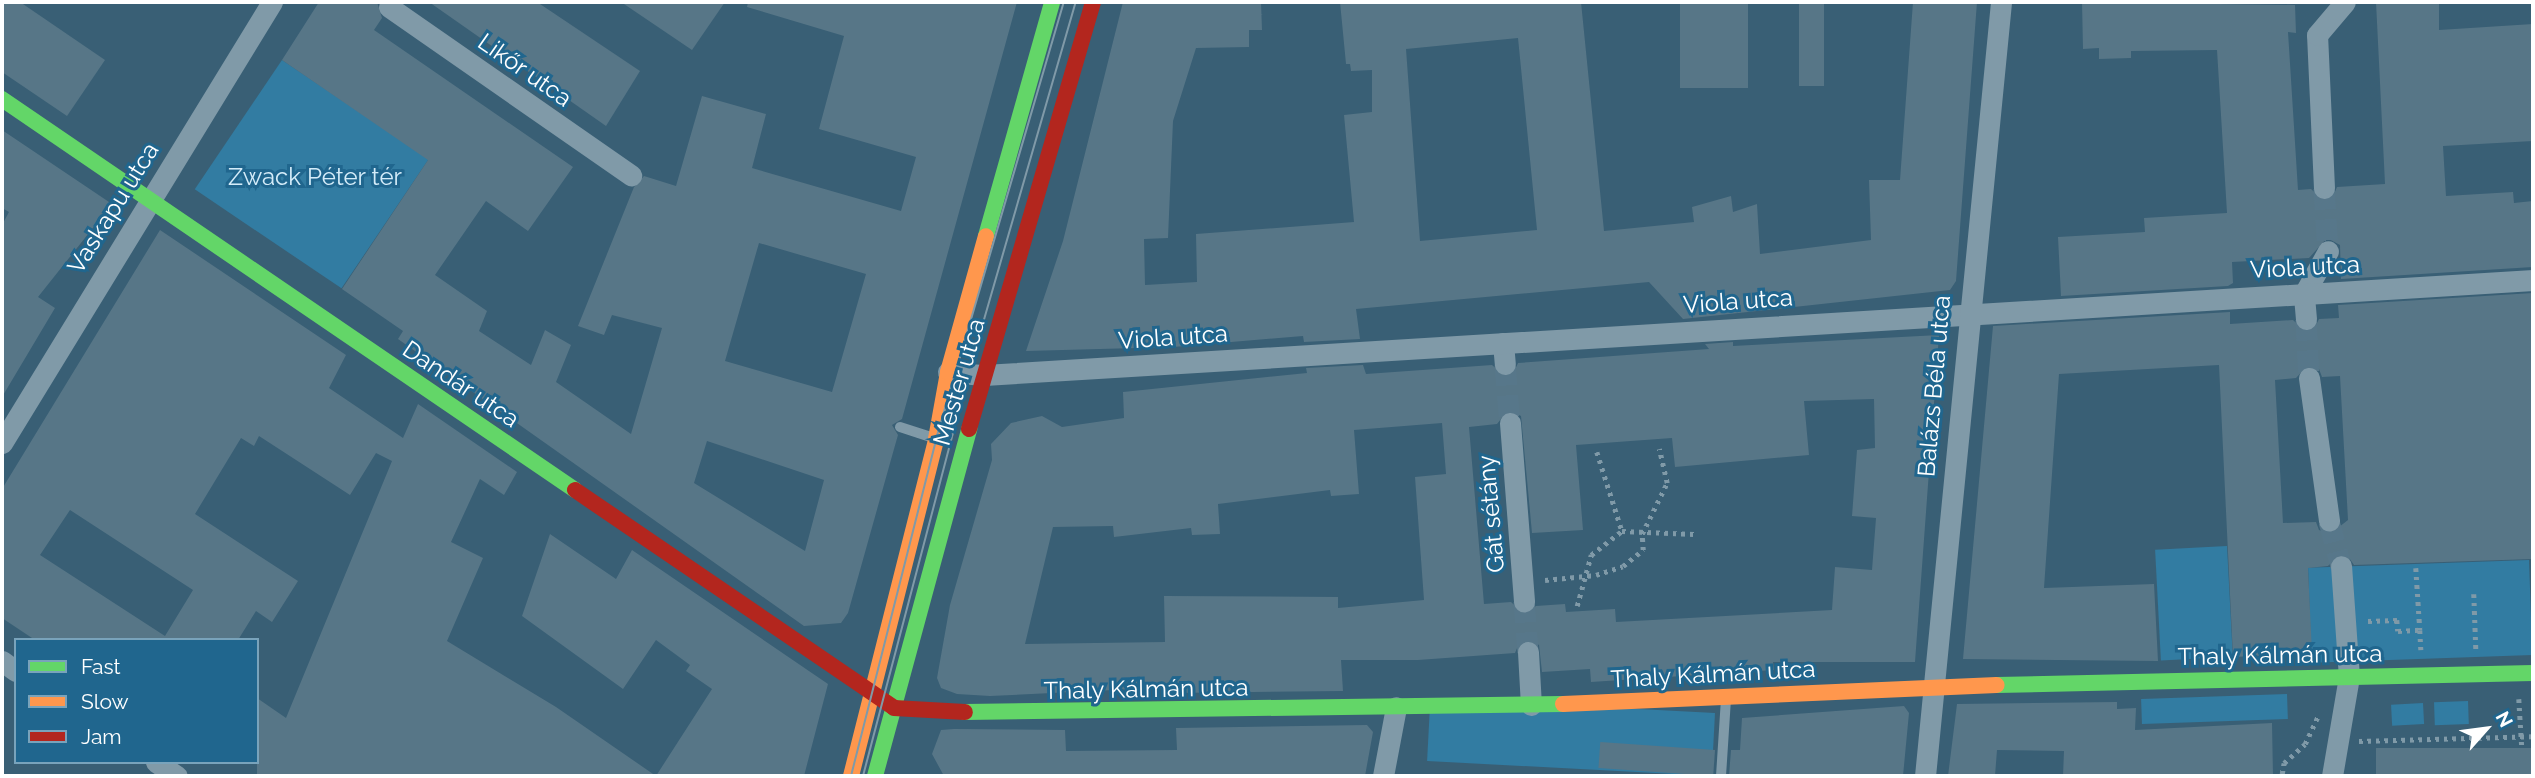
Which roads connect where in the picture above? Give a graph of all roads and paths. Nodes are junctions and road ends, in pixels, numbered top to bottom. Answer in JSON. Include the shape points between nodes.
{"nodes":[{"id":1,"x":272,"y":2,"type":"edge"},
{"id":2,"x":1052,"y":2,"type":"edge"},
{"id":3,"x":1093,"y":2,"type":"edge"},
{"id":4,"x":2001,"y":2,"type":"edge"},
{"id":5,"x":2345,"y":2,"type":"edge"},
{"id":6,"x":389,"y":7,"type":"dead end"},
{"id":7,"x":2,"y":99,"type":"edge"},
{"id":8,"x":631,"y":175,"type":"dead end"},
{"id":9,"x":2324,"y":188,"type":"tunnel mouth"},
{"id":10,"x":149,"y":199,"type":"junction"},
{"id":11,"x":2328,"y":251,"type":"tunnel mouth"},
{"id":12,"x":2533,"y":280,"type":"edge"},
{"id":13,"x":2304,"y":294,"type":"junction"},
{"id":14,"x":1968,"y":313,"type":"junction"},
{"id":15,"x":2306,"y":319,"type":"tunnel mouth"},
{"id":16,"x":948,"y":372,"type":"junction"},
{"id":17,"x":984,"y":375,"type":"junction"},
{"id":18,"x":2309,"y":378,"type":"tunnel mouth"},
{"id":19,"x":1510,"y":423,"type":"tunnel mouth"},
{"id":20,"x":900,"y":428,"type":"dead end"},
{"id":21,"x":936,"y":439,"type":"junction"},
{"id":22,"x":2,"y":443,"type":"edge"},
{"id":23,"x":1659,"y":449,"type":"dead end"},
{"id":24,"x":1597,"y":453,"type":"dead end"},
{"id":25,"x":2329,"y":521,"type":"tunnel mouth"},
{"id":26,"x":1622,"y":531,"type":"junction"},
{"id":27,"x":1642,"y":534,"type":"junction"},
{"id":28,"x":1694,"y":534,"type":"dead end"},
{"id":29,"x":2341,"y":565,"type":"tunnel mouth"},
{"id":30,"x":2416,"y":568,"type":"dead end"},
{"id":31,"x":1585,"y":577,"type":"junction"},
{"id":32,"x":1524,"y":591,"type":"joint"},
{"id":33,"x":2474,"y":594,"type":"dead end"},
{"id":34,"x":1577,"y":606,"type":"dead end"},
{"id":35,"x":2345,"y":622,"type":"junction"},
{"id":36,"x":2420,"y":630,"type":"junction"},
{"id":37,"x":1528,"y":652,"type":"tunnel mouth"},
{"id":38,"x":2525,"y":673,"type":"edge"},
{"id":39,"x":2476,"y":674,"type":"junction"},
{"id":40,"x":2422,"y":675,"type":"junction"},
{"id":41,"x":2349,"y":677,"type":"junction"},
{"id":42,"x":1932,"y":687,"type":"junction"},
{"id":43,"x":873,"y":696,"type":"junction"},
{"id":44,"x":1726,"y":697,"type":"junction"},
{"id":45,"x":1531,"y":705,"type":"junction"},
{"id":46,"x":1396,"y":707,"type":"junction"},
{"id":47,"x":894,"y":708,"type":"junction"},
{"id":48,"x":2521,"y":736,"type":"junction"},
{"id":49,"x":2533,"y":736,"type":"edge"},
{"id":50,"x":2338,"y":741,"type":"junction"},
{"id":51,"x":2305,"y":744,"type":"dead end"},
{"id":52,"x":2522,"y":748,"type":"dead end"},
{"id":53,"x":159,"y":764,"type":"edge"},
{"id":54,"x":2283,"y":775,"type":"edge"},
{"id":55,"x":177,"y":776,"type":"edge"},
{"id":56,"x":851,"y":776,"type":"edge"},
{"id":57,"x":875,"y":776,"type":"edge"},
{"id":58,"x":1383,"y":776,"type":"edge"},
{"id":59,"x":1721,"y":776,"type":"edge"},
{"id":60,"x":1925,"y":776,"type":"edge"},
{"id":61,"x":2332,"y":776,"type":"edge"}],
"edges":[{"from":1,"to":10,"type":"street","name":"Vaskapu utca"},
{"from":2,"to":16,"type":"street","name":"Mester utca"},
{"from":3,"to":17,"type":"street","name":"Mester utca"},
{"from":4,"to":14,"type":"street","name":"Balázs Béla utca"},
{"from":5,"to":9,"type":"street","via":[[2317,35]]},
{"from":6,"to":8,"type":"street","name":"Likőr utca"},
{"from":7,"to":10,"type":"street","name":"Dandár utca"},
{"from":10,"to":22,"type":"street","name":"Vaskapu utca"},
{"from":10,"to":43,"type":"street","name":"Dandár utca"},
{"from":11,"to":13,"type":"street"},
{"from":12,"to":13,"type":"street","name":"Viola utca"},
{"from":13,"to":14,"type":"street","name":"Viola utca"},
{"from":13,"to":15,"type":"street"},
{"from":14,"to":17,"type":"street","name":"Viola utca","via":[[1504,353]]},
{"from":14,"to":42,"type":"street","name":"Balázs Béla utca"},
{"from":16,"to":17,"type":"street","name":"Viola utca"},
{"from":16,"to":21,"type":"street","name":"Mester utca"},
{"from":17,"to":47,"type":"street","name":"Mester utca"},
{"from":18,"to":25,"type":"street"},
{"from":19,"to":32,"type":"street","name":"Gát sétány"},
{"from":20,"to":21,"type":"lane"},
{"from":21,"to":43,"type":"street","name":"Mester utca"},
{"from":23,"to":27,"type":"path","via":[[1667,483]]},
{"from":24,"to":26,"type":"path"},
{"from":26,"to":27,"type":"path"},
{"from":26,"to":31,"type":"path","via":[[1591,555]]},
{"from":27,"to":28,"type":"path"},
{"from":27,"to":31,"type":"path","via":[[1643,550],[1623,566]]},
{"from":29,"to":35,"type":"street"},
{"from":30,"to":36,"type":"path"},
{"from":31,"to":32,"type":"path"},
{"from":31,"to":34,"type":"path"},
{"from":33,"to":39,"type":"path"},
{"from":35,"to":36,"type":"path","via":[[2397,620],[2398,631]]},
{"from":35,"to":41,"type":"street"},
{"from":36,"to":40,"type":"path"},
{"from":37,"to":45,"type":"street"},
{"from":38,"to":39,"type":"street","name":"Thaly Kálmán utca"},
{"from":38,"to":48,"type":"path"},
{"from":39,"to":40,"type":"street","name":"Thaly Kálmán utca"},
{"from":40,"to":41,"type":"street","name":"Thaly Kálmán utca"},
{"from":41,"to":42,"type":"street","name":"Thaly Kálmán utca"},
{"from":41,"to":50,"type":"street"},
{"from":42,"to":44,"type":"street","name":"Thaly Kálmán utca"},
{"from":42,"to":60,"type":"street","name":"Balázs Béla utca"},
{"from":43,"to":47,"type":"street","name":"Dandár utca"},
{"from":43,"to":56,"type":"street","name":"Mester utca"},
{"from":44,"to":45,"type":"street","name":"Thaly Kálmán utca"},
{"from":44,"to":59,"type":"lane"},
{"from":45,"to":46,"type":"street","name":"Thaly Kálmán utca"},
{"from":46,"to":47,"type":"street","name":"Thaly Kálmán utca","via":[[990,714]]},
{"from":46,"to":58,"type":"street"},
{"from":47,"to":57,"type":"street","name":"Mester utca"},
{"from":48,"to":49,"type":"path"},
{"from":48,"to":50,"type":"path"},
{"from":48,"to":52,"type":"path"},
{"from":50,"to":61,"type":"street"},
{"from":51,"to":54,"type":"path","via":[[2284,763]]},
{"from":53,"to":55,"type":"street"}]}
